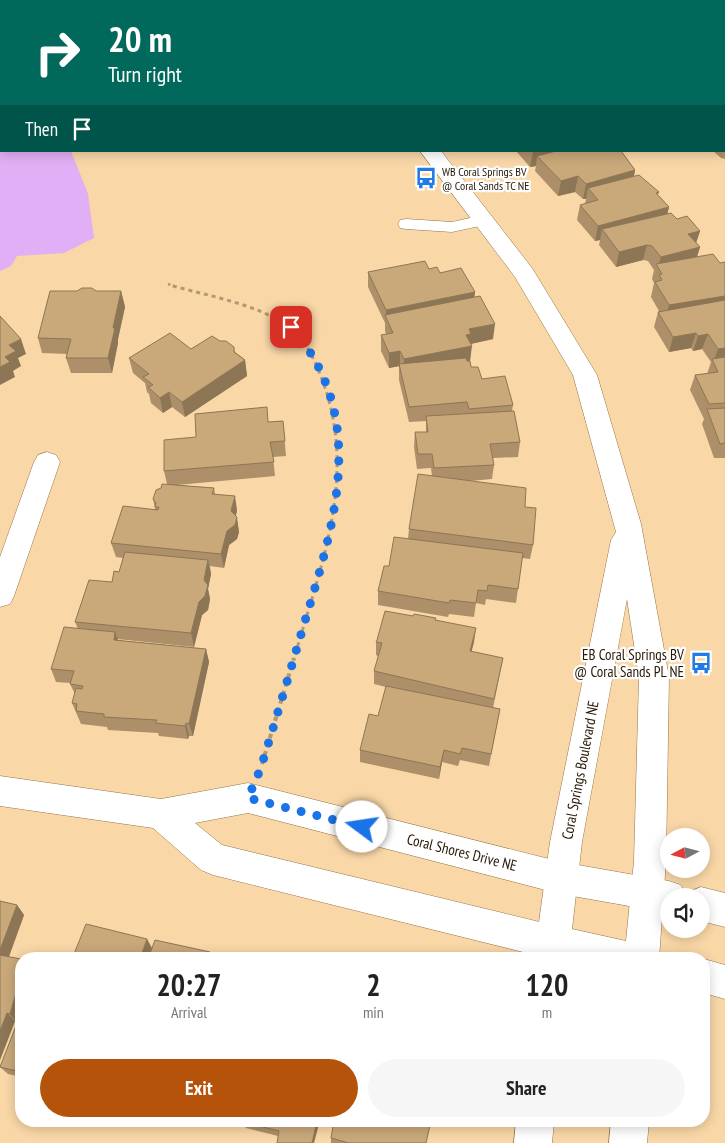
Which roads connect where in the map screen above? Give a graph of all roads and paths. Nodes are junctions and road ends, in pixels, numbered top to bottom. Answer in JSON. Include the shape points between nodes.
{"nodes":[{"id":1,"x":134,"y":0,"type":"edge"},
{"id":2,"x":138,"y":0,"type":"edge"},
{"id":3,"x":431,"y":152,"type":"edge"},
{"id":4,"x":483,"y":220,"type":"junction"},
{"id":5,"x":406,"y":224,"type":"dead end"},
{"id":6,"x":168,"y":284,"type":"dead end"},
{"id":7,"x":47,"y":462,"type":"dead end"},
{"id":8,"x":628,"y":524,"type":"junction"},
{"id":9,"x":0,"y":596,"type":"edge"},
{"id":10,"x":0,"y":791,"type":"edge"},
{"id":11,"x":248,"y":798,"type":"junction"},
{"id":12,"x":161,"y":814,"type":"junction"},
{"id":13,"x":561,"y":878,"type":"junction"},
{"id":14,"x":658,"y":894,"type":"edge"},
{"id":15,"x":710,"y":906,"type":"edge"},
{"id":16,"x":725,"y":910,"type":"edge"},
{"id":17,"x":551,"y":951,"type":"edge"},
{"id":18,"x":644,"y":952,"type":"edge"},
{"id":19,"x":710,"y":978,"type":"edge"},
{"id":20,"x":725,"y":982,"type":"edge"},
{"id":21,"x":534,"y":1127,"type":"edge"},
{"id":22,"x":629,"y":1127,"type":"edge"},
{"id":23,"x":533,"y":1143,"type":"edge"},
{"id":24,"x":628,"y":1143,"type":"edge"}],
"edges":[{"from":1,"to":2,"type":"lane"},
{"from":3,"to":4,"type":"street","name":"Coral Springs Boulevard NE"},
{"from":4,"to":5,"type":"lane","via":[[452,227]]},
{"from":4,"to":8,"type":"street","name":"Coral Springs Boulevard NE","via":[[524,273],[585,376]]},
{"from":6,"to":11,"type":"path","via":[[270,317],[291,327],[305,343],[328,389],[337,426],[338,495],[328,544],[260,770]]},
{"from":7,"to":9,"type":"street"},
{"from":8,"to":13,"type":"street","name":"Coral Springs Boulevard NE"},
{"from":8,"to":14,"type":"street","name":"Coral Springs Boulevard NE","via":[[654,677],[650,861]]},
{"from":10,"to":12,"type":"street","name":"Coral Shores Drive NE"},
{"from":11,"to":12,"type":"street","name":"Coral Shores Drive NE"},
{"from":11,"to":13,"type":"street","name":"Coral Shores Drive NE"},
{"from":12,"to":17,"type":"street","via":[[213,859]]},
{"from":13,"to":14,"type":"street","name":"Coral Shores Drive NE"},
{"from":13,"to":17,"type":"street","name":"Coral Springs Boulevard NE"},
{"from":14,"to":18,"type":"street","name":"Coral Springs Boulevard NE"},
{"from":15,"to":16,"type":"street"},
{"from":19,"to":20,"type":"street"},
{"from":21,"to":23,"type":"street"},
{"from":22,"to":24,"type":"street"}]}
